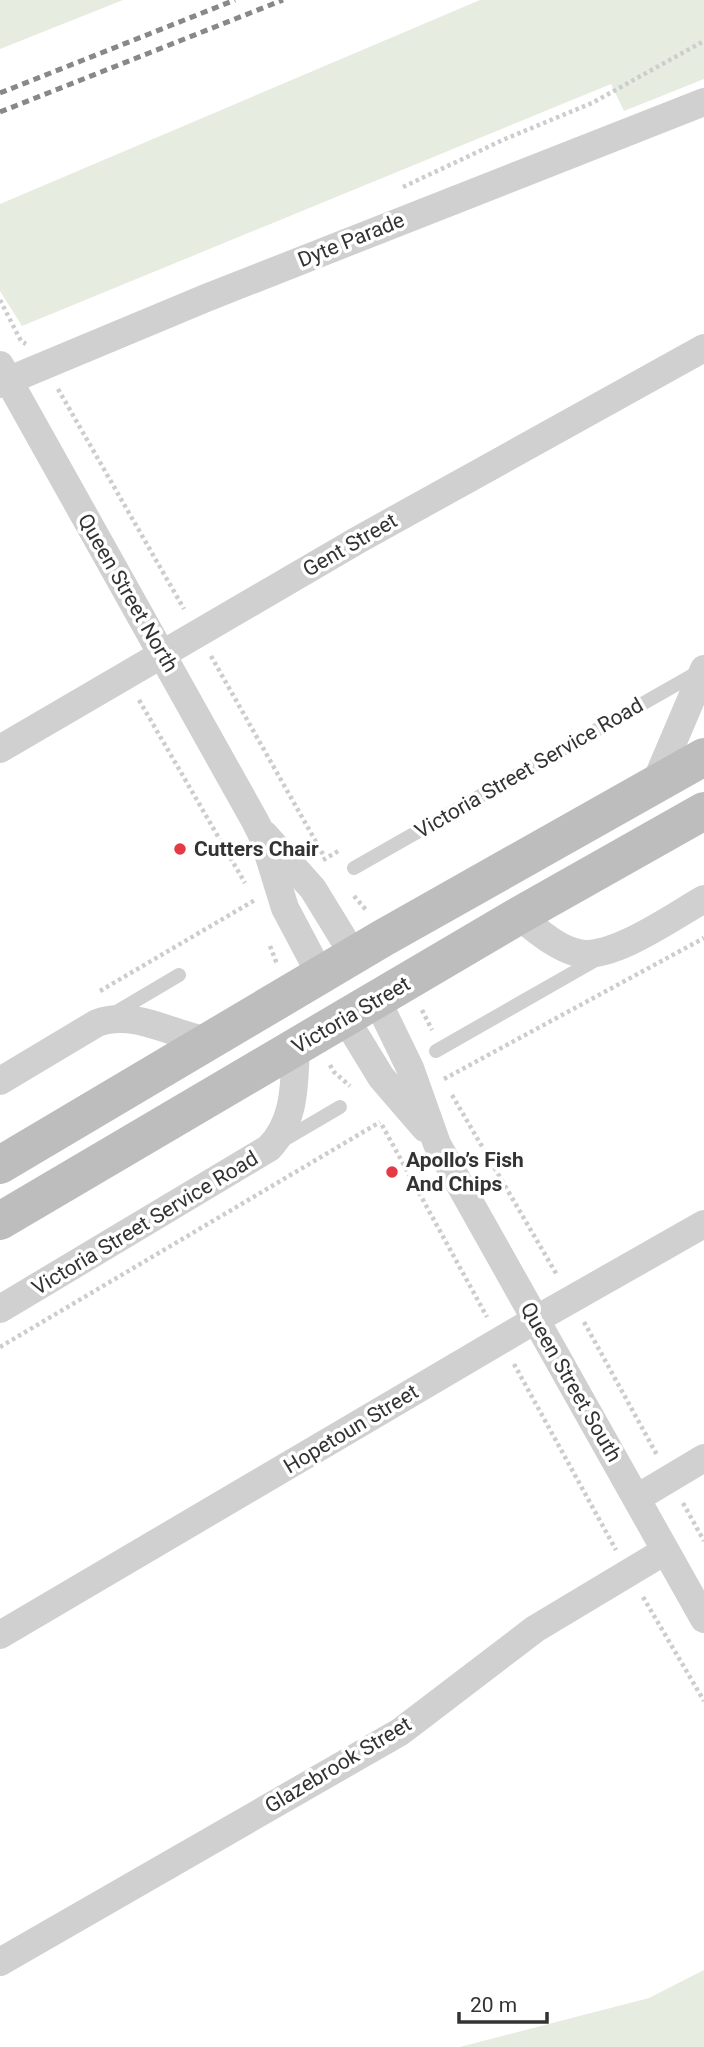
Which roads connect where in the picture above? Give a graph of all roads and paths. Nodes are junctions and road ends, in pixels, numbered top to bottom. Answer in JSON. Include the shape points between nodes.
{"nodes":[{"id":1,"x":704,"y":41,"type":"edge"},
{"id":2,"x":704,"y":102,"type":"edge"},
{"id":3,"x":592,"y":103,"type":"dead end"},
{"id":4,"x":0,"y":300,"type":"edge"},
{"id":5,"x":22,"y":341,"type":"dead end"},
{"id":6,"x":704,"y":348,"type":"edge"},
{"id":7,"x":3,"y":376,"type":"edge"},
{"id":8,"x":59,"y":394,"type":"dead end"},
{"id":9,"x":198,"y":633,"type":"junction"},
{"id":10,"x":163,"y":654,"type":"junction"},
{"id":11,"x":704,"y":669,"type":"edge"},
{"id":12,"x":125,"y":675,"type":"junction"},
{"id":13,"x":0,"y":749,"type":"edge"},
{"id":14,"x":704,"y":757,"type":"edge"},
{"id":15,"x":655,"y":784,"type":"junction"},
{"id":16,"x":704,"y":811,"type":"edge"},
{"id":17,"x":256,"y":821,"type":"junction"},
{"id":18,"x":326,"y":858,"type":"dead end"},
{"id":19,"x":354,"y":868,"type":"dead end"},
{"id":20,"x":704,"y":899,"type":"edge"},
{"id":21,"x":518,"y":916,"type":"junction"},
{"id":22,"x":704,"y":939,"type":"edge"},
{"id":23,"x":615,"y":949,"type":"junction"},
{"id":24,"x":354,"y":956,"type":"junction"},
{"id":25,"x":180,"y":975,"type":"dead end"},
{"id":26,"x":321,"y":976,"type":"junction"},
{"id":27,"x":96,"y":993,"type":"dead end"},
{"id":28,"x":361,"y":1009,"type":"junction"},
{"id":29,"x":97,"y":1023,"type":"junction"},
{"id":30,"x":209,"y":1041,"type":"junction"},
{"id":31,"x":296,"y":1047,"type":"junction"},
{"id":32,"x":436,"y":1051,"type":"dead end"},
{"id":33,"x":0,"y":1081,"type":"edge"},
{"id":34,"x":340,"y":1107,"type":"dead end"},
{"id":35,"x":269,"y":1148,"type":"junction"},
{"id":36,"x":0,"y":1165,"type":"edge"},
{"id":37,"x":0,"y":1221,"type":"edge"},
{"id":38,"x":704,"y":1224,"type":"edge"},
{"id":39,"x":572,"y":1299,"type":"junction"},
{"id":40,"x":0,"y":1309,"type":"edge"},
{"id":41,"x":536,"y":1320,"type":"junction"},
{"id":42,"x":500,"y":1341,"type":"junction"},
{"id":43,"x":0,"y":1347,"type":"edge"},
{"id":44,"x":704,"y":1458,"type":"edge"},
{"id":45,"x":669,"y":1478,"type":"junction"},
{"id":46,"x":637,"y":1498,"type":"junction"},
{"id":47,"x":704,"y":1541,"type":"edge"},
{"id":48,"x":665,"y":1551,"type":"junction"},
{"id":49,"x":628,"y":1572,"type":"junction"},
{"id":50,"x":704,"y":1619,"type":"edge"},
{"id":51,"x":0,"y":1636,"type":"edge"},
{"id":52,"x":704,"y":1701,"type":"edge"},
{"id":53,"x":0,"y":1962,"type":"edge"}],
"edges":[{"from":1,"to":3,"type":"path"},
{"from":2,"to":7,"type":"street","name":"Dyte Parade"},
{"from":4,"to":5,"type":"path"},
{"from":6,"to":9,"type":"street","name":"Gent Street"},
{"from":7,"to":10,"type":"street","name":"Queen Street North"},
{"from":8,"to":9,"type":"path"},
{"from":9,"to":10,"type":"street","name":"Gent Street"},
{"from":9,"to":18,"type":"path"},
{"from":10,"to":12,"type":"street","name":"Gent Street"},
{"from":10,"to":17,"type":"street","name":"Queen Street North"},
{"from":11,"to":15,"type":"street","name":"Victoria Street Service Road"},
{"from":11,"to":19,"type":"lane","name":"Victoria Street Service Road"},
{"from":12,"to":13,"type":"street","name":"Gent Street"},
{"from":12,"to":27,"type":"path","via":[[253,901]]},
{"from":14,"to":15,"type":"main road"},
{"from":15,"to":24,"type":"main road"},
{"from":16,"to":21,"type":"main road","name":"Victoria Street"},
{"from":17,"to":24,"type":"street","name":"Queen Street North","via":[[313,889]]},
{"from":17,"to":26,"type":"street","name":"Queen Street North","via":[[285,908]]},
{"from":20,"to":23,"type":"street"},
{"from":21,"to":23,"type":"street","via":[[576,953]]},
{"from":21,"to":28,"type":"main road","name":"Victoria Street"},
{"from":22,"to":39,"type":"path","via":[[443,1079]]},
{"from":23,"to":32,"type":"lane"},
{"from":24,"to":26,"type":"main road"},
{"from":24,"to":28,"type":"main road","name":"Queen Street South"},
{"from":25,"to":29,"type":"lane"},
{"from":26,"to":28,"type":"main road"},
{"from":26,"to":30,"type":"main road"},
{"from":28,"to":31,"type":"main road","name":"Victoria Street"},
{"from":28,"to":41,"type":"street","name":"Queen Street South","via":[[410,1068],[437,1144]]},
{"from":29,"to":30,"type":"street","via":[[130,1019]]},
{"from":29,"to":33,"type":"street"},
{"from":30,"to":36,"type":"main road"},
{"from":31,"to":35,"type":"street","name":"Victoria Street Service Road","via":[[292,1108],[284,1129]]},
{"from":31,"to":37,"type":"main road","name":"Victoria Street"},
{"from":34,"to":35,"type":"lane"},
{"from":35,"to":40,"type":"street","name":"Victoria Street Service Road"},
{"from":38,"to":39,"type":"street","name":"Hopetoun Street"},
{"from":39,"to":41,"type":"street","name":"Hopetoun Street"},
{"from":39,"to":45,"type":"path"},
{"from":41,"to":42,"type":"street","name":"Hopetoun Street"},
{"from":41,"to":46,"type":"street","name":"Queen Street South"},
{"from":42,"to":43,"type":"path","via":[[380,1122]]},
{"from":42,"to":49,"type":"path"},
{"from":42,"to":51,"type":"street","name":"Hopetoun Street"},
{"from":44,"to":45,"type":"street"},
{"from":45,"to":46,"type":"street"},
{"from":45,"to":47,"type":"path"},
{"from":46,"to":48,"type":"street","name":"Queen Street South"},
{"from":48,"to":49,"type":"street","name":"Glazebrook Street"},
{"from":48,"to":50,"type":"street","name":"Queen Street South"},
{"from":49,"to":52,"type":"path"},
{"from":49,"to":53,"type":"street","name":"Glazebrook Street","via":[[535,1629],[400,1732]]}]}
